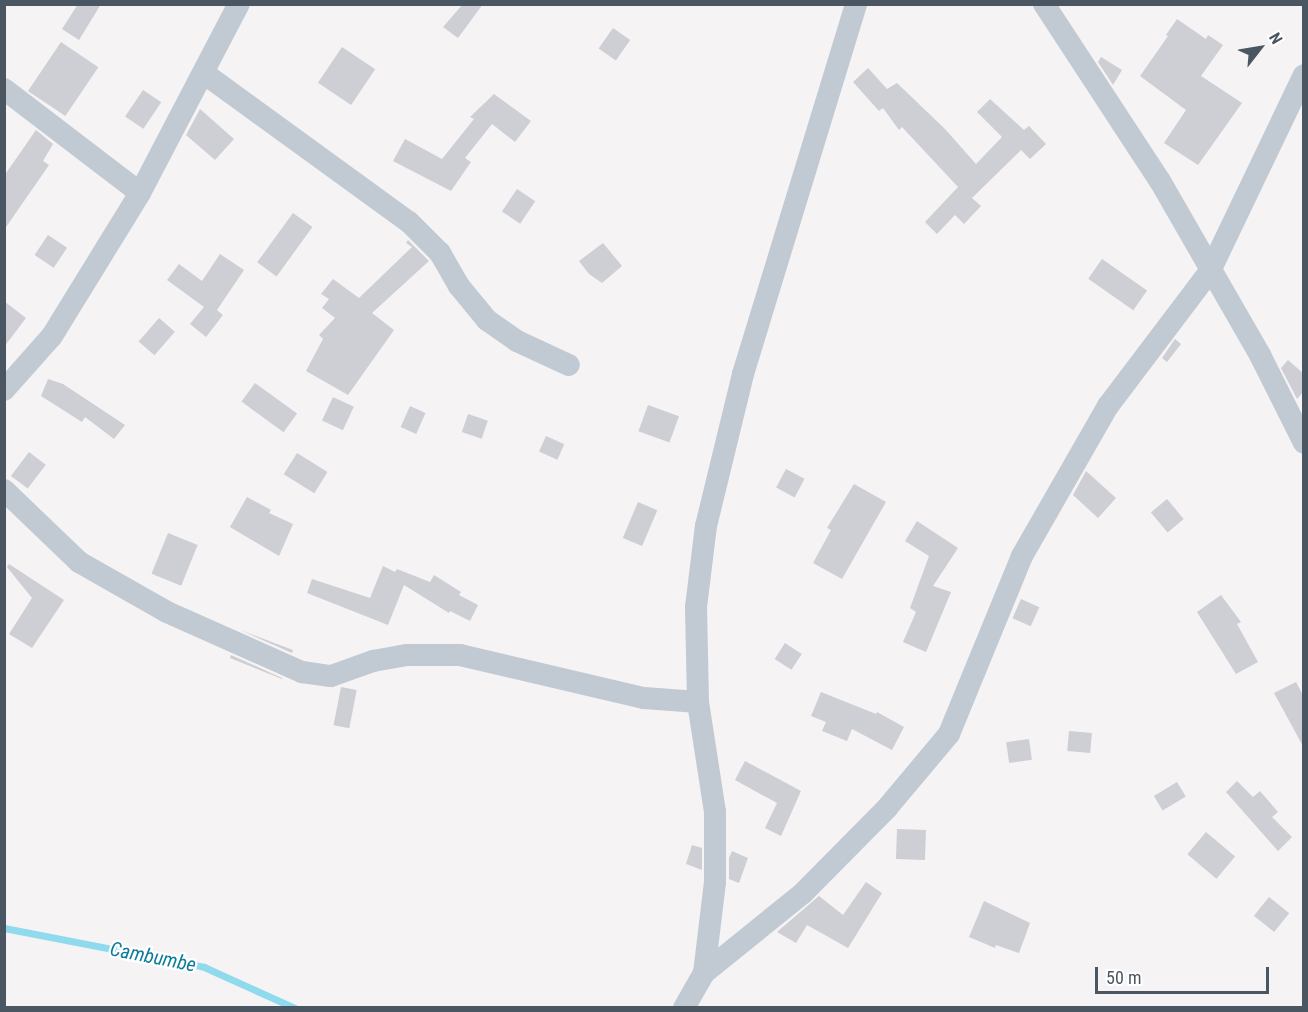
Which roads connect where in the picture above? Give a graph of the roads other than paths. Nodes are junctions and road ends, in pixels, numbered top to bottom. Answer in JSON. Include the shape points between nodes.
{"nodes":[{"id":1,"x":239,"y":4,"type":"edge"},
{"id":2,"x":856,"y":4,"type":"edge"},
{"id":3,"x":1044,"y":4,"type":"edge"},
{"id":4,"x":205,"y":74,"type":"junction"},
{"id":5,"x":1304,"y":75,"type":"edge"},
{"id":6,"x":4,"y":90,"type":"edge"},
{"id":7,"x":140,"y":194,"type":"junction"},
{"id":8,"x":1210,"y":271,"type":"junction"},
{"id":9,"x":569,"y":365,"type":"dead end"},
{"id":10,"x":4,"y":390,"type":"edge"},
{"id":11,"x":1304,"y":443,"type":"edge"},
{"id":12,"x":4,"y":490,"type":"edge"},
{"id":13,"x":698,"y":702,"type":"junction"},
{"id":14,"x":704,"y":974,"type":"junction"},
{"id":15,"x":684,"y":1008,"type":"edge"}],
"edges":[{"from":1,"to":4,"type":"street"},
{"from":2,"to":13,"type":"street","via":[[743,374],[716,476],[696,607]]},
{"from":3,"to":8,"type":"street","via":[[1160,181]]},
{"from":4,"to":7,"type":"street"},
{"from":4,"to":9,"type":"street","via":[[409,222],[440,253],[459,286],[488,320],[517,341]]},
{"from":5,"to":8,"type":"street"},
{"from":6,"to":7,"type":"street"},
{"from":7,"to":10,"type":"street","via":[[52,336]]},
{"from":8,"to":11,"type":"street","via":[[1260,355]]},
{"from":8,"to":14,"type":"street","via":[[1108,406],[1022,556],[949,734],[887,808],[803,893]]},
{"from":12,"to":13,"type":"street","via":[[80,562],[167,612],[302,672],[331,676],[396,657],[460,655],[644,698]]},
{"from":13,"to":14,"type":"street","via":[[715,812],[715,882]]},
{"from":14,"to":15,"type":"street"}]}
